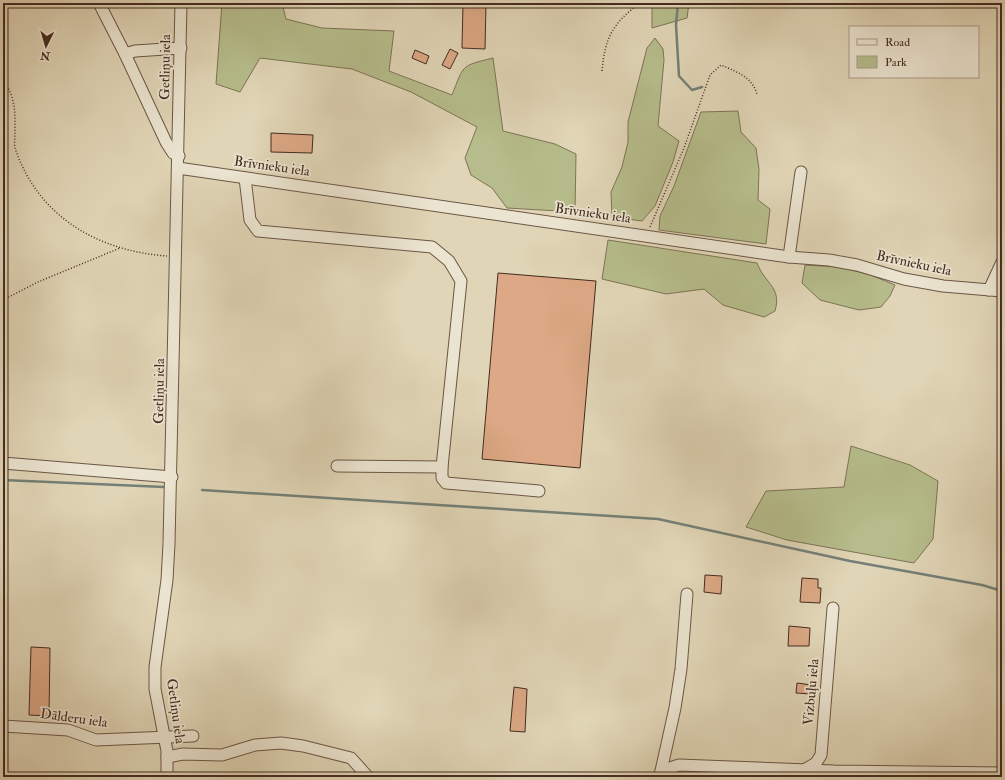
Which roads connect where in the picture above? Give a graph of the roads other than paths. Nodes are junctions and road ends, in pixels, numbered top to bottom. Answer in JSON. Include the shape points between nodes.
{"nodes":[{"id":1,"x":99,"y":3,"type":"edge"},
{"id":2,"x":181,"y":3,"type":"edge"},
{"id":3,"x":180,"y":48,"type":"junction"},
{"id":4,"x":125,"y":54,"type":"junction"},
{"id":5,"x":179,"y":156,"type":"junction"},
{"id":6,"x":178,"y":168,"type":"junction"},
{"id":7,"x":801,"y":172,"type":"dead end"},
{"id":8,"x":245,"y":178,"type":"junction"},
{"id":9,"x":789,"y":257,"type":"junction"},
{"id":10,"x":1002,"y":262,"type":"edge"},
{"id":11,"x":989,"y":290,"type":"junction"},
{"id":12,"x":1002,"y":292,"type":"edge"},
{"id":13,"x":3,"y":463,"type":"edge"},
{"id":14,"x":337,"y":466,"type":"dead end"},
{"id":15,"x":442,"y":467,"type":"junction"},
{"id":16,"x":172,"y":477,"type":"junction"},
{"id":17,"x":539,"y":491,"type":"dead end"},
{"id":18,"x":687,"y":594,"type":"dead end"},
{"id":19,"x":833,"y":608,"type":"dead end"},
{"id":20,"x":3,"y":726,"type":"edge"},
{"id":21,"x":165,"y":736,"type":"junction"},
{"id":22,"x":193,"y":736,"type":"dead end"},
{"id":23,"x":167,"y":757,"type":"junction"},
{"id":24,"x":803,"y":770,"type":"junction"},
{"id":25,"x":1002,"y":773,"type":"edge"},
{"id":26,"x":661,"y":774,"type":"edge"},
{"id":27,"x":972,"y":775,"type":"edge"},
{"id":28,"x":167,"y":777,"type":"edge"},
{"id":29,"x":368,"y":777,"type":"edge"}],
"edges":[{"from":1,"to":4,"type":"street"},
{"from":2,"to":3,"type":"street","name":"Getliņu iela"},
{"from":3,"to":4,"type":"street"},
{"from":3,"to":5,"type":"street","name":"Getliņu iela"},
{"from":4,"to":5,"type":"street","via":[[166,142],[173,153]]},
{"from":5,"to":6,"type":"street","name":"Getliņu iela"},
{"from":6,"to":8,"type":"street","name":"Brīvnieku iela"},
{"from":6,"to":16,"type":"street","name":"Getliņu iela"},
{"from":7,"to":9,"type":"street"},
{"from":8,"to":9,"type":"street","name":"Brīvnieku iela"},
{"from":8,"to":15,"type":"street","via":[[250,220],[258,231],[432,247],[449,261],[461,281]]},
{"from":9,"to":11,"type":"street","name":"Brīvnieku iela","via":[[829,260],[857,265],[904,279]]},
{"from":10,"to":11,"type":"street"},
{"from":11,"to":12,"type":"street","name":"Brīvnieku iela"},
{"from":13,"to":16,"type":"street"},
{"from":14,"to":15,"type":"street"},
{"from":15,"to":17,"type":"street","via":[[442,478],[446,484]]},
{"from":16,"to":21,"type":"street","name":"Getliņu iela","via":[[167,580],[155,667],[156,689]]},
{"from":18,"to":26,"type":"street","via":[[681,669]]},
{"from":19,"to":24,"type":"street","name":"Vizbuļu iela","via":[[821,756],[816,763]]},
{"from":20,"to":21,"type":"street","name":"Dālderu iela","via":[[68,730],[96,740]]},
{"from":21,"to":22,"type":"street","name":"Dālderu iela"},
{"from":21,"to":23,"type":"street","name":"Getliņu iela"},
{"from":23,"to":28,"type":"street","name":"Getliņu iela"},
{"from":23,"to":29,"type":"street","via":[[183,754],[222,756],[255,745],[281,743],[351,758]]},
{"from":24,"to":26,"type":"street","via":[[679,765]]},
{"from":24,"to":27,"type":"street"},
{"from":25,"to":27,"type":"street"}]}
